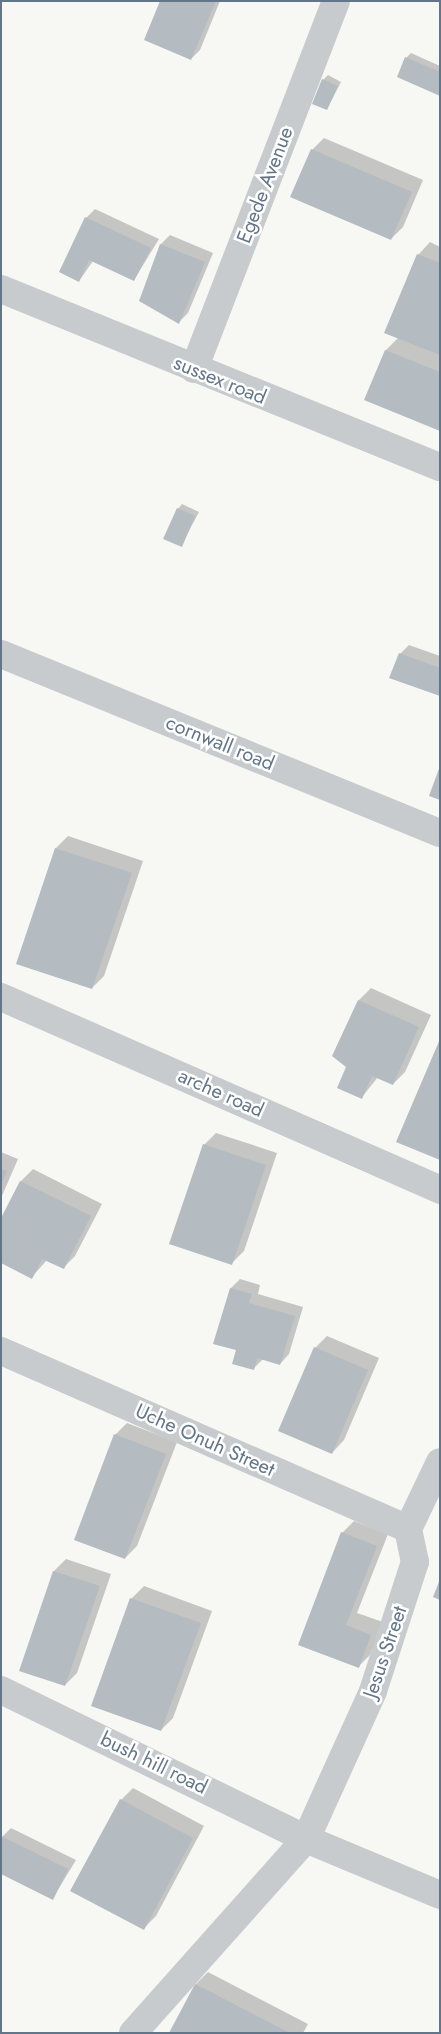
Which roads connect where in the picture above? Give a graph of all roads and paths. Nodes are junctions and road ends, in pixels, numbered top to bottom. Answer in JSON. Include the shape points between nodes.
{"nodes":[{"id":1,"x":336,"y":1,"type":"edge"},
{"id":2,"x":1,"y":289,"type":"edge"},
{"id":3,"x":194,"y":370,"type":"junction"},
{"id":4,"x":440,"y":467,"type":"edge"},
{"id":5,"x":1,"y":654,"type":"edge"},
{"id":6,"x":440,"y":833,"type":"edge"},
{"id":7,"x":1,"y":997,"type":"edge"},
{"id":8,"x":440,"y":1190,"type":"edge"},
{"id":9,"x":1,"y":1351,"type":"edge"},
{"id":10,"x":440,"y":1462,"type":"edge"},
{"id":11,"x":408,"y":1529,"type":"junction"},
{"id":12,"x":1,"y":1690,"type":"edge"},
{"id":13,"x":306,"y":1839,"type":"junction"},
{"id":14,"x":440,"y":1895,"type":"edge"},
{"id":15,"x":133,"y":2033,"type":"edge"}],
"edges":[{"from":1,"to":3,"type":"street","name":"Egede Avenue"},
{"from":2,"to":3,"type":"street","name":"sussex road"},
{"from":3,"to":4,"type":"street","name":"sussex road"},
{"from":5,"to":6,"type":"street","name":"cornwall road"},
{"from":7,"to":8,"type":"street","name":"arche road"},
{"from":9,"to":11,"type":"street","name":"Uche Onuh Street"},
{"from":10,"to":11,"type":"street"},
{"from":11,"to":13,"type":"street","name":"Jesus Street","via":[[415,1562],[373,1691]]},
{"from":12,"to":13,"type":"street","name":"bush hill road"},
{"from":13,"to":14,"type":"street","name":"bush hill road"},
{"from":13,"to":15,"type":"street","name":"Jesus Street"}]}
